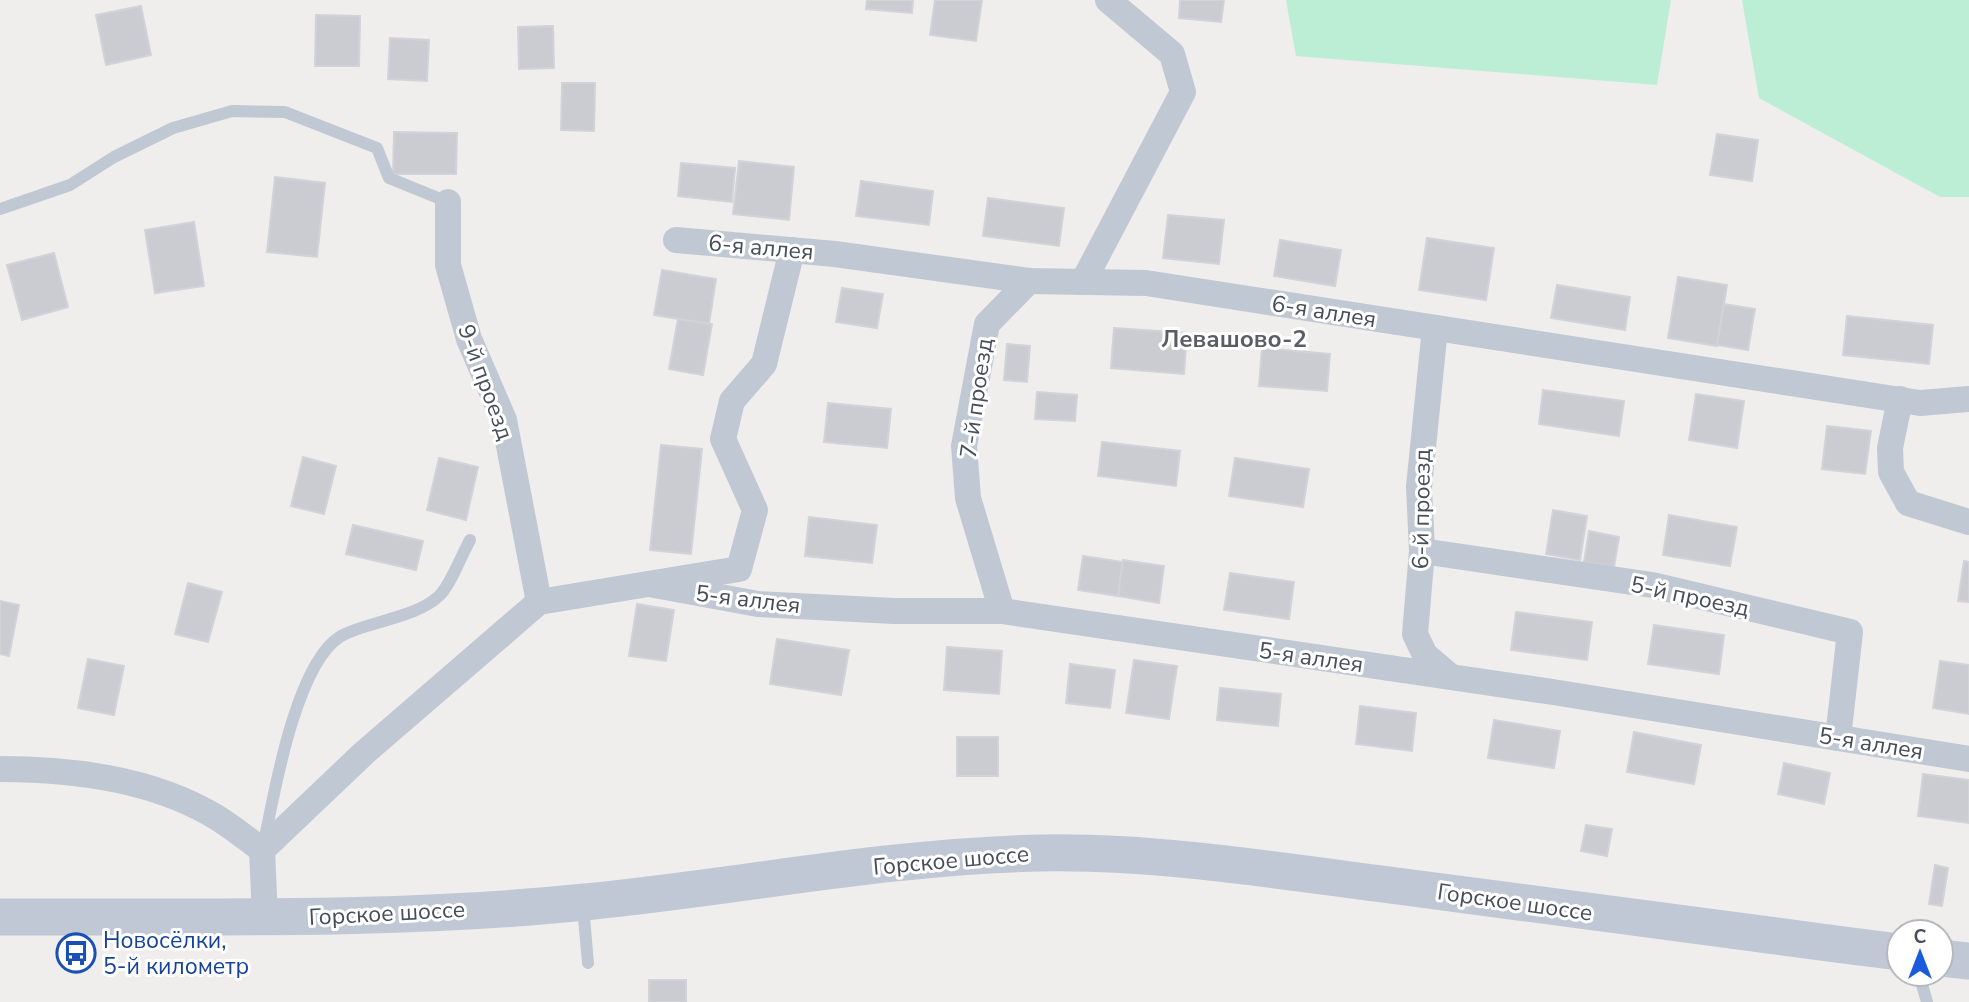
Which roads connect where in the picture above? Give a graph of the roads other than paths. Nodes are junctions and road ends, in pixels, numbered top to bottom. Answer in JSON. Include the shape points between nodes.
{"nodes":[{"id":1,"x":1108,"y":0,"type":"edge"},
{"id":2,"x":448,"y":202,"type":"joint"},
{"id":3,"x":0,"y":209,"type":"edge"},
{"id":4,"x":676,"y":240,"type":"dead end"},
{"id":5,"x":792,"y":250,"type":"junction"},
{"id":6,"x":1029,"y":281,"type":"junction"},
{"id":7,"x":1083,"y":282,"type":"junction"},
{"id":8,"x":1435,"y":328,"type":"junction"},
{"id":9,"x":1899,"y":399,"type":"junction"},
{"id":10,"x":1969,"y":399,"type":"edge"},
{"id":11,"x":1969,"y":522,"type":"edge"},
{"id":12,"x":470,"y":540,"type":"dead end"},
{"id":13,"x":1422,"y":551,"type":"junction"},
{"id":14,"x":649,"y":584,"type":"junction"},
{"id":15,"x":539,"y":602,"type":"junction"},
{"id":16,"x":1002,"y":611,"type":"junction"},
{"id":17,"x":1451,"y":677,"type":"junction"},
{"id":18,"x":1838,"y":738,"type":"junction"},
{"id":19,"x":1969,"y":759,"type":"edge"},
{"id":20,"x":0,"y":769,"type":"edge"},
{"id":21,"x":262,"y":850,"type":"junction"},
{"id":22,"x":582,"y":902,"type":"junction"},
{"id":23,"x":0,"y":917,"type":"edge"},
{"id":24,"x":265,"y":918,"type":"junction"},
{"id":25,"x":1885,"y":951,"type":"edge"},
{"id":26,"x":588,"y":963,"type":"dead end"}],
"edges":[{"from":1,"to":7,"type":"street","via":[[1172,54],[1183,92]]},
{"from":2,"to":3,"type":"lane","via":[[388,178],[377,148],[285,112],[232,111],[173,128],[114,157],[70,186]]},
{"from":2,"to":15,"type":"street","name":"9-й проезд","via":[[448,265],[469,339],[505,420]]},
{"from":4,"to":5,"type":"street","name":"6-я аллея"},
{"from":5,"to":6,"type":"street","name":"6-я аллея"},
{"from":5,"to":14,"type":"street","via":[[764,364],[732,401],[723,439],[755,510],[739,569]]},
{"from":6,"to":7,"type":"street","name":"6-я аллея"},
{"from":6,"to":16,"type":"street","name":"7-й проезд","via":[[987,324],[964,446],[968,498]]},
{"from":7,"to":8,"type":"street","name":"6-я аллея","via":[[1146,283]]},
{"from":8,"to":9,"type":"street","name":"6-я аллея"},
{"from":8,"to":13,"type":"street","name":"6-й проезд","via":[[1419,487]]},
{"from":9,"to":10,"type":"street","name":"6-я аллея","via":[[1920,403]]},
{"from":9,"to":11,"type":"street","via":[[1890,448],[1891,472],[1908,503]]},
{"from":12,"to":21,"type":"lane","via":[[440,596],[394,619],[340,636],[318,661],[279,764]]},
{"from":13,"to":17,"type":"street","name":"6-й проезд","via":[[1415,634],[1425,655]]},
{"from":13,"to":18,"type":"street","name":"5-й проезд","via":[[1652,585],[1850,632]]},
{"from":14,"to":15,"type":"street"},
{"from":14,"to":16,"type":"street","name":"5-я аллея","via":[[758,604]]},
{"from":15,"to":21,"type":"street","via":[[364,753]]},
{"from":16,"to":17,"type":"street","name":"5-я аллея"},
{"from":17,"to":18,"type":"street","name":"5-я аллея"},
{"from":18,"to":19,"type":"street","name":"5-я аллея"},
{"from":20,"to":21,"type":"street","via":[[45,769],[144,785],[209,812]]},
{"from":21,"to":24,"type":"street"},
{"from":22,"to":24,"type":"main road","name":"Горское шоссе"},
{"from":22,"to":25,"type":"main road","name":"Горское шоссе","via":[[847,869],[1047,853],[1259,868]]},
{"from":22,"to":26,"type":"lane"},
{"from":23,"to":24,"type":"main road","name":"Горское шоссе"}]}
